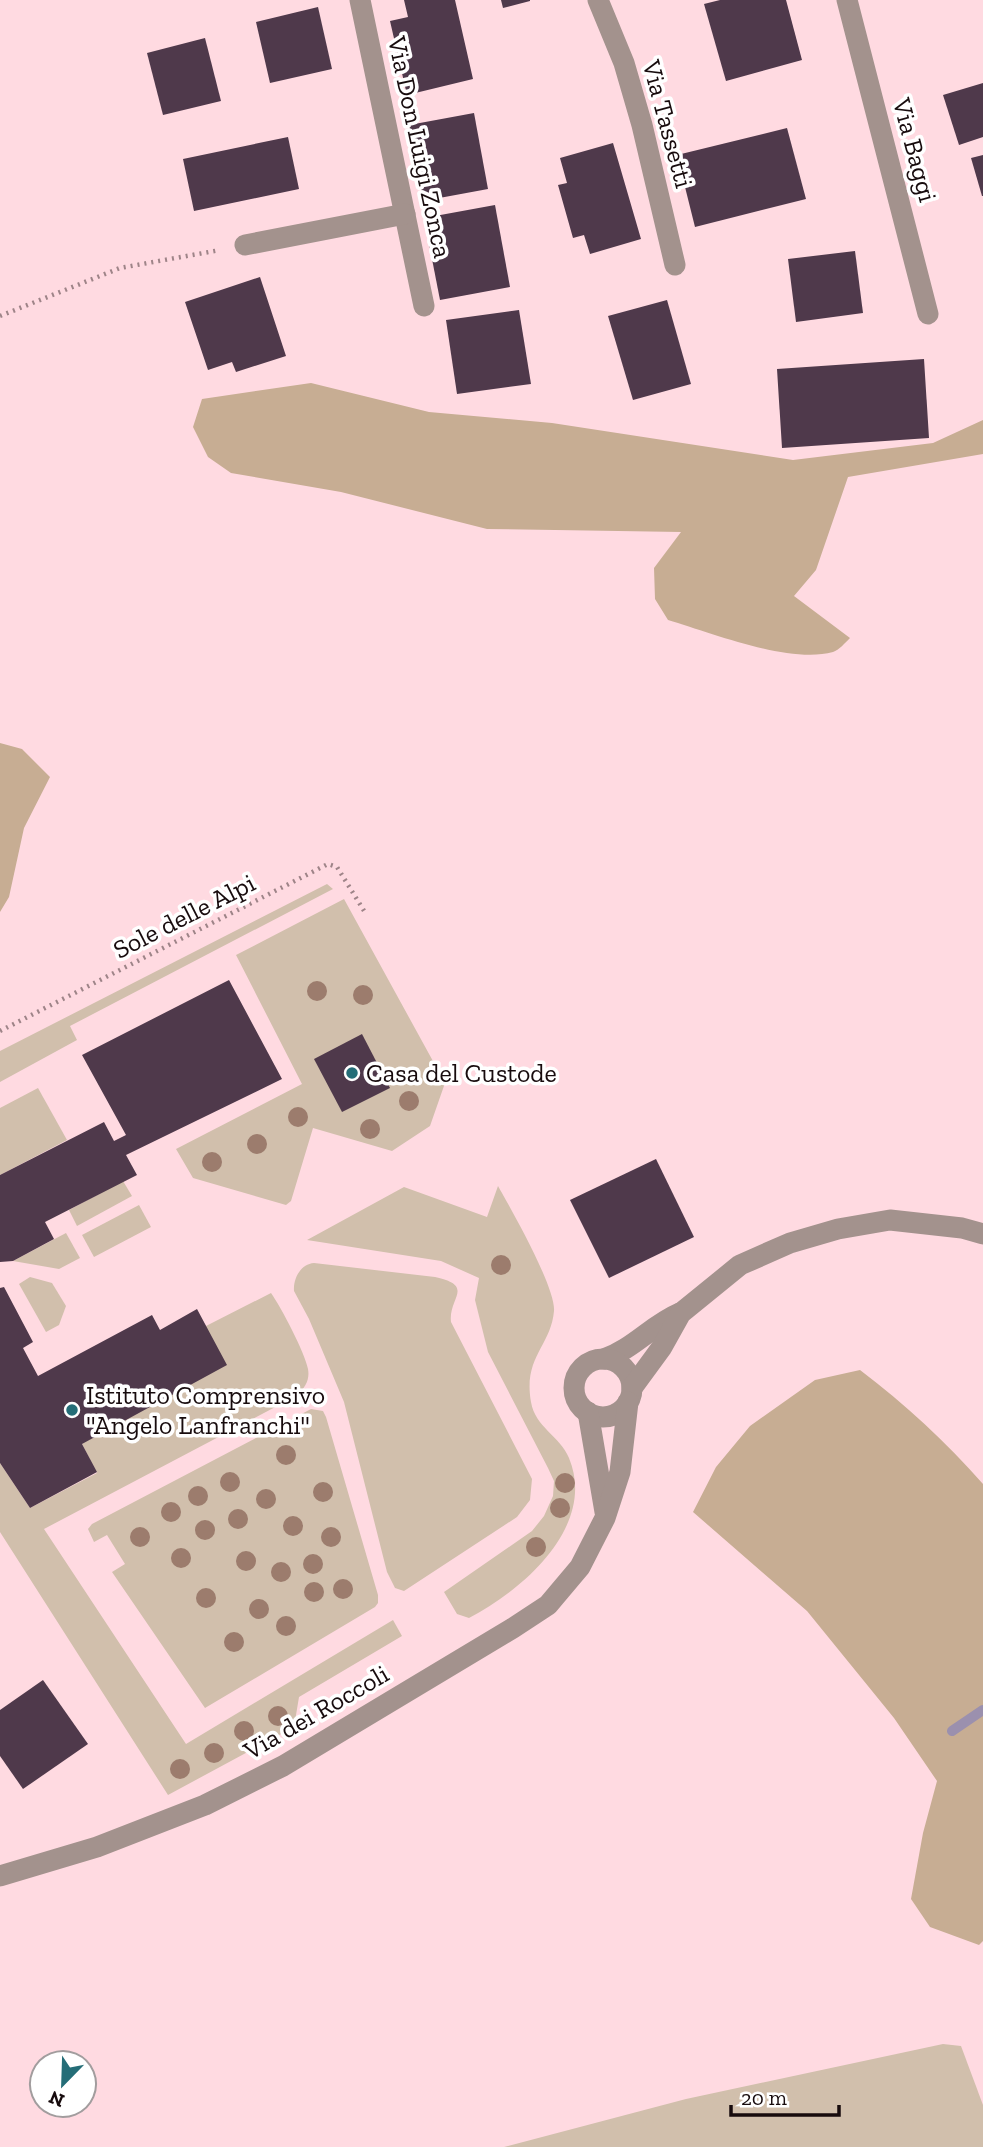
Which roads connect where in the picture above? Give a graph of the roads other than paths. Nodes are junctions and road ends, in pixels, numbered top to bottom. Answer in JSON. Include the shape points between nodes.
{"nodes":[{"id":1,"x":360,"y":0,"type":"edge"},
{"id":2,"x":598,"y":0,"type":"edge"},
{"id":3,"x":847,"y":0,"type":"edge"},
{"id":4,"x":405,"y":214,"type":"junction"},
{"id":5,"x":245,"y":245,"type":"road end"},
{"id":6,"x":675,"y":265,"type":"dead end"},
{"id":7,"x":424,"y":306,"type":"dead end"},
{"id":8,"x":928,"y":314,"type":"dead end"},
{"id":9,"x":983,"y":1234,"type":"edge"},
{"id":10,"x":681,"y":1313,"type":"junction"},
{"id":11,"x":604,"y":1359,"type":"junction"},
{"id":12,"x":630,"y":1395,"type":"junction"},
{"id":13,"x":588,"y":1412,"type":"junction"},
{"id":14,"x":606,"y":1518,"type":"junction"},
{"id":15,"x":0,"y":1876,"type":"edge"}],
"edges":[{"from":1,"to":4,"type":"street","name":"Via Don Luigi Zonca"},
{"from":2,"to":6,"type":"street","name":"Via Tassetti","via":[[639,112]]},
{"from":3,"to":8,"type":"street","name":"Via Baggi"},
{"from":4,"to":5,"type":"street"},
{"from":4,"to":7,"type":"street","name":"Via Don Luigi Zonca"},
{"from":9,"to":10,"type":"street","name":"Via dei Roccoli","via":[[890,1220],[838,1229],[740,1265]]},
{"from":10,"to":11,"type":"street","via":[[626,1350]]},
{"from":10,"to":12,"type":"street","name":"Via dei Roccoli"},
{"from":11,"to":12,"type":"street","via":[[627,1372]]},
{"from":11,"to":13,"type":"street","via":[[586,1365],[575,1381],[576,1398]]},
{"from":12,"to":13,"type":"street","via":[[622,1410],[605,1417]]},
{"from":12,"to":14,"type":"street","name":"Via dei Roccoli","via":[[620,1472]]},
{"from":13,"to":14,"type":"street"},
{"from":14,"to":15,"type":"street","name":"Via dei Roccoli","via":[[580,1567],[548,1605],[283,1766],[205,1805],[97,1847]]}]}
